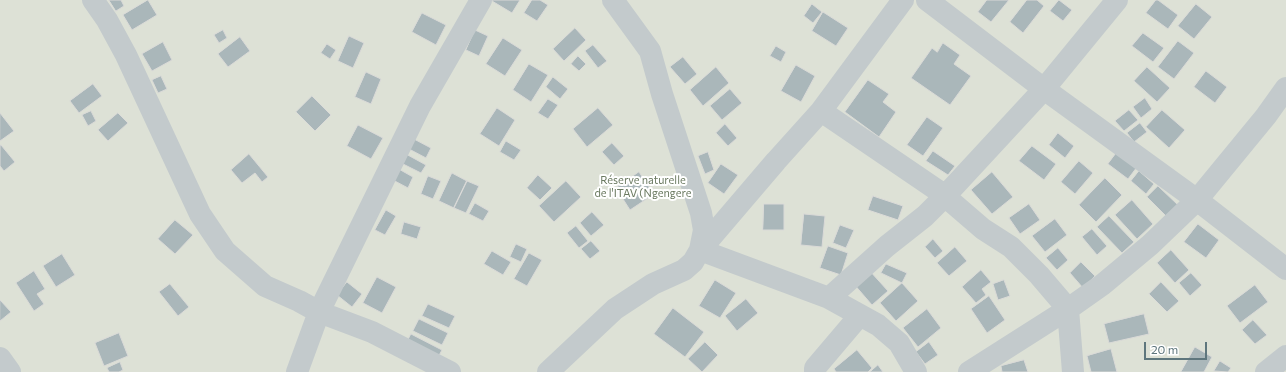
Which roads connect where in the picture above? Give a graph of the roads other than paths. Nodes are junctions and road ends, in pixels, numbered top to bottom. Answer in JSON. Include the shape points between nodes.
{"nodes":[{"id":1,"x":93,"y":0,"type":"edge"},
{"id":2,"x":481,"y":0,"type":"edge"},
{"id":3,"x":613,"y":0,"type":"edge"},
{"id":4,"x":903,"y":0,"type":"edge"},
{"id":5,"x":927,"y":0,"type":"edge"},
{"id":6,"x":1117,"y":0,"type":"edge"},
{"id":7,"x":1286,"y":88,"type":"edge"},
{"id":8,"x":1044,"y":89,"type":"junction"},
{"id":9,"x":821,"y":110,"type":"junction"},
{"id":10,"x":945,"y":196,"type":"junction"},
{"id":11,"x":1197,"y":200,"type":"junction"},
{"id":12,"x":700,"y":250,"type":"junction"},
{"id":13,"x":1286,"y":269,"type":"edge"},
{"id":14,"x":829,"y":298,"type":"junction"},
{"id":15,"x":1068,"y":309,"type":"junction"},
{"id":16,"x":319,"y":312,"type":"junction"},
{"id":17,"x":860,"y":315,"type":"junction"},
{"id":18,"x":1286,"y":356,"type":"edge"},
{"id":19,"x":0,"y":358,"type":"edge"},
{"id":20,"x":10,"y":372,"type":"edge"},
{"id":21,"x":297,"y":372,"type":"edge"},
{"id":22,"x":450,"y":372,"type":"edge"},
{"id":23,"x":548,"y":372,"type":"edge"},
{"id":24,"x":815,"y":372,"type":"edge"},
{"id":25,"x":916,"y":372,"type":"edge"},
{"id":26,"x":969,"y":372,"type":"edge"},
{"id":27,"x":1073,"y":372,"type":"edge"},
{"id":28,"x":1266,"y":372,"type":"edge"}],
"edges":[{"from":1,"to":16,"type":"street","via":[[126,56],[200,214],[225,251],[265,286]]},
{"from":2,"to":16,"type":"street","via":[[420,106]]},
{"from":3,"to":12,"type":"street","via":[[650,50],[701,213],[704,230]]},
{"from":4,"to":9,"type":"street"},
{"from":5,"to":8,"type":"street"},
{"from":6,"to":8,"type":"street"},
{"from":7,"to":11,"type":"street"},
{"from":8,"to":10,"type":"street"},
{"from":8,"to":11,"type":"street"},
{"from":9,"to":10,"type":"street"},
{"from":9,"to":12,"type":"street"},
{"from":10,"to":14,"type":"street"},
{"from":10,"to":15,"type":"street","via":[[983,229],[1011,247]]},
{"from":11,"to":13,"type":"street"},
{"from":11,"to":15,"type":"street","via":[[1102,285]]},
{"from":12,"to":14,"type":"street"},
{"from":12,"to":23,"type":"street","via":[[693,262],[684,270],[654,284],[615,309]]},
{"from":14,"to":17,"type":"street"},
{"from":15,"to":26,"type":"street"},
{"from":15,"to":27,"type":"street"},
{"from":16,"to":21,"type":"street"},
{"from":16,"to":22,"type":"street","via":[[372,332]]},
{"from":17,"to":24,"type":"street","via":[[815,368]]},
{"from":17,"to":25,"type":"street","via":[[878,325],[899,343]]},
{"from":18,"to":28,"type":"street"},
{"from":19,"to":20,"type":"street"}]}
